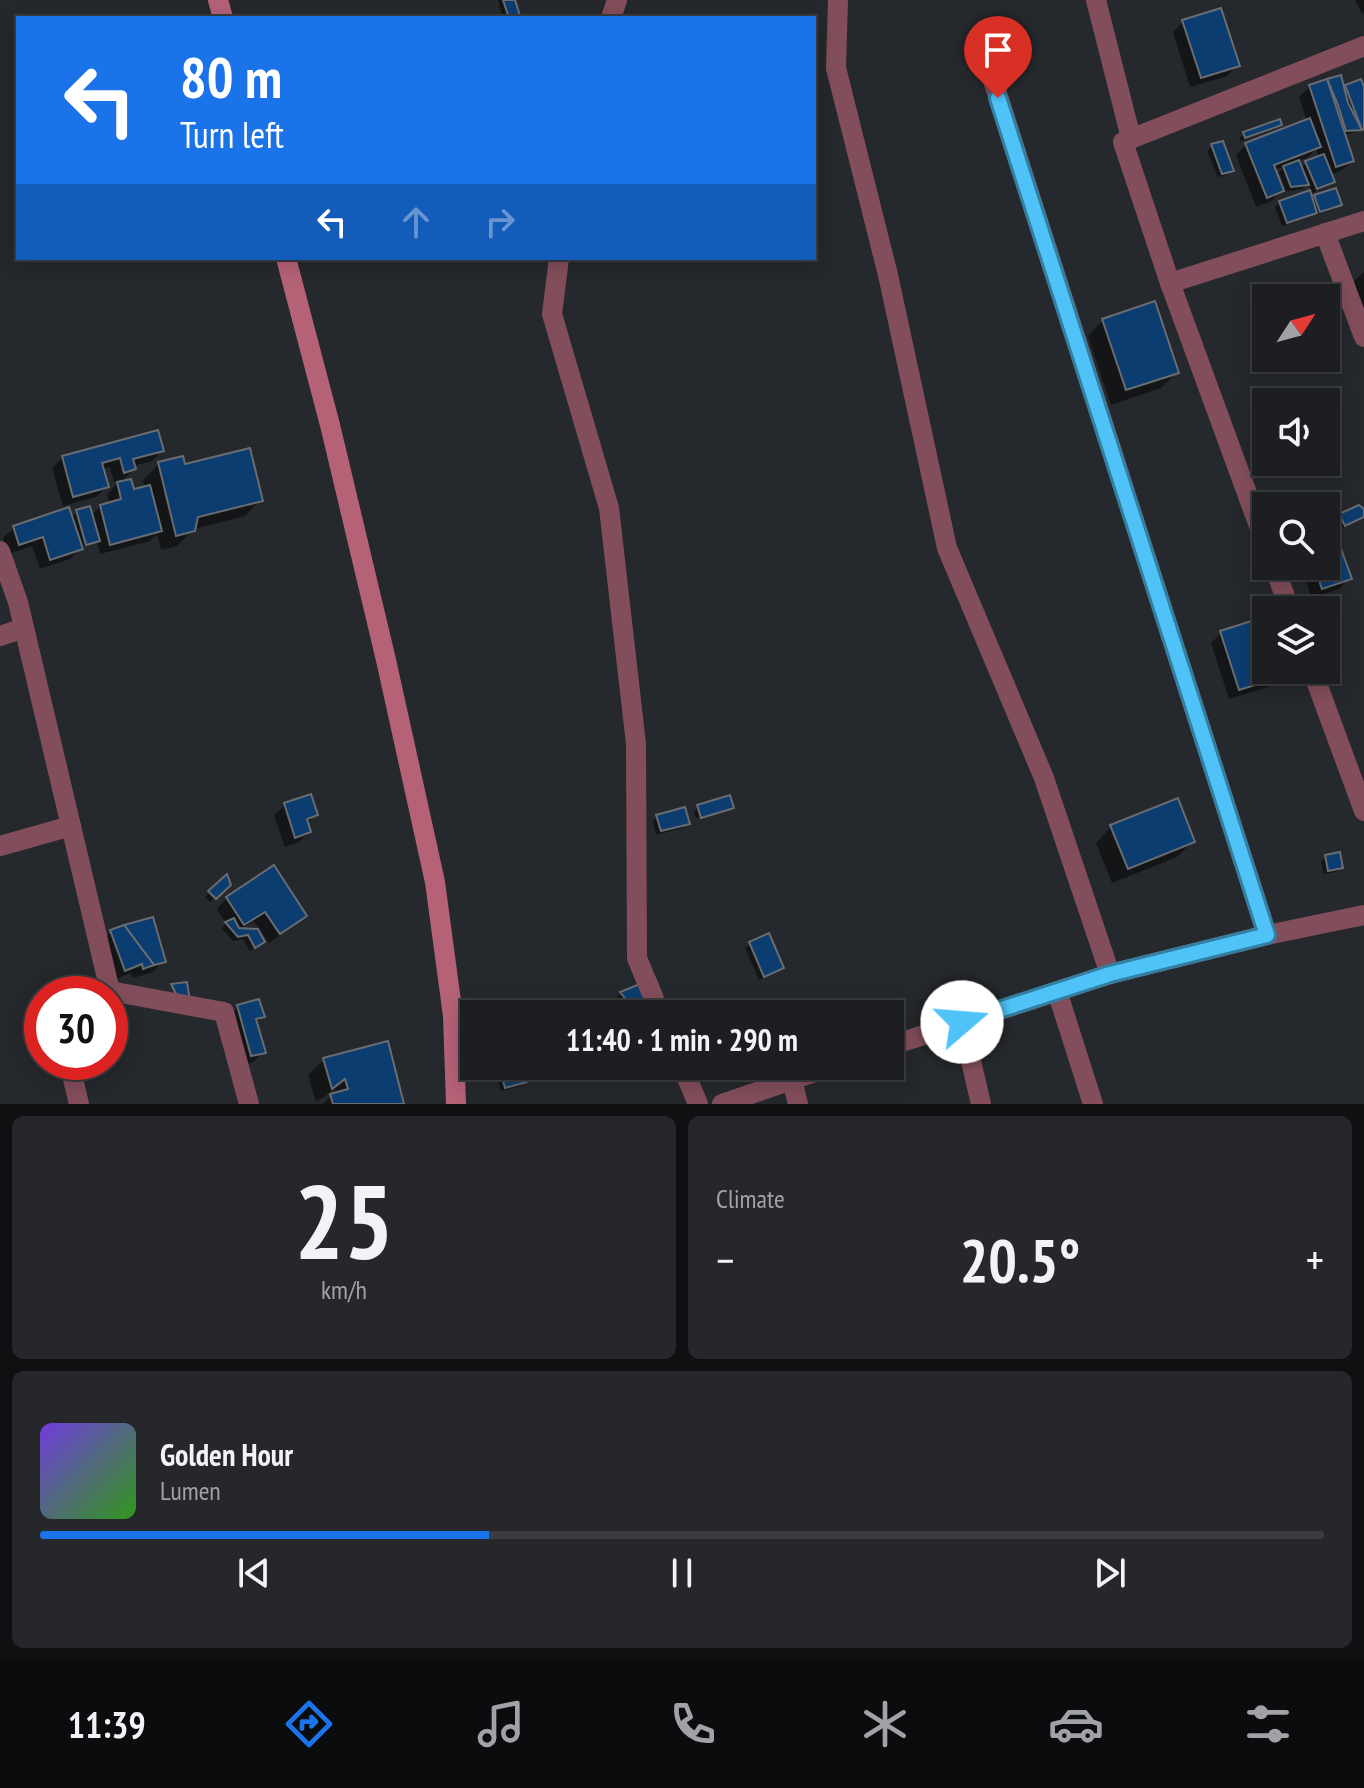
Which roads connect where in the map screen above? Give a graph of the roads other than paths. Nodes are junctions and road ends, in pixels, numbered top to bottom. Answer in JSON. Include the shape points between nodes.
{"nodes":[{"id":1,"x":838,"y":0,"type":"edge"},
{"id":2,"x":1096,"y":0,"type":"edge"},
{"id":3,"x":1364,"y":46,"type":"edge"},
{"id":4,"x":989,"y":68,"type":"dead end"},
{"id":5,"x":1131,"y":138,"type":"junction"},
{"id":6,"x":1364,"y":221,"type":"edge"},
{"id":7,"x":1325,"y":233,"type":"junction"},
{"id":8,"x":287,"y":260,"type":"edge"},
{"id":9,"x":559,"y":260,"type":"edge"},
{"id":10,"x":1170,"y":283,"type":"junction"},
{"id":11,"x":1364,"y":337,"type":"edge"},
{"id":12,"x":1252,"y":507,"type":"edge"},
{"id":13,"x":0,"y":551,"type":"edge"},
{"id":14,"x":24,"y":628,"type":"junction"},
{"id":15,"x":0,"y":636,"type":"edge"},
{"id":16,"x":1317,"y":684,"type":"edge"},
{"id":17,"x":1364,"y":811,"type":"edge"},
{"id":18,"x":71,"y":826,"type":"junction"},
{"id":19,"x":0,"y":846,"type":"edge"},
{"id":20,"x":1364,"y":915,"type":"edge"},
{"id":21,"x":1267,"y":935,"type":"junction"},
{"id":22,"x":1110,"y":974,"type":"junction"},
{"id":23,"x":104,"y":976,"type":"edge"},
{"id":24,"x":1057,"y":991,"type":"junction"},
{"id":25,"x":128,"y":995,"type":"edge"},
{"id":26,"x":654,"y":1000,"type":"edge"},
{"id":27,"x":962,"y":1022,"type":"junction"},
{"id":28,"x":904,"y":1041,"type":"edge"},
{"id":29,"x":73,"y":1080,"type":"edge"},
{"id":30,"x":688,"y":1080,"type":"edge"},
{"id":31,"x":792,"y":1080,"type":"joint"},
{"id":32,"x":79,"y":1104,"type":"edge"},
{"id":33,"x":249,"y":1104,"type":"edge"},
{"id":34,"x":456,"y":1104,"type":"edge"},
{"id":35,"x":698,"y":1104,"type":"edge"},
{"id":36,"x":722,"y":1104,"type":"edge"},
{"id":37,"x":798,"y":1104,"type":"edge"},
{"id":38,"x":981,"y":1104,"type":"edge"},
{"id":39,"x":1093,"y":1104,"type":"edge"}],
"edges":[{"from":1,"to":22,"type":"street","via":[[836,68],[888,275],[947,548],[1044,778]]},
{"from":2,"to":5,"type":"street"},
{"from":3,"to":5,"type":"street"},
{"from":4,"to":21,"type":"street"},
{"from":5,"to":10,"type":"street","via":[[1123,142]]},
{"from":6,"to":7,"type":"street"},
{"from":7,"to":10,"type":"street"},
{"from":7,"to":11,"type":"street"},
{"from":8,"to":34,"type":"main road","via":[[435,882],[453,1016]]},
{"from":9,"to":26,"type":"street","via":[[552,314],[609,508],[636,744],[637,958]]},
{"from":10,"to":12,"type":"street"},
{"from":13,"to":14,"type":"street"},
{"from":14,"to":15,"type":"street"},
{"from":14,"to":18,"type":"street"},
{"from":16,"to":17,"type":"street"},
{"from":18,"to":19,"type":"street"},
{"from":18,"to":23,"type":"street"},
{"from":20,"to":21,"type":"street"},
{"from":21,"to":22,"type":"street"},
{"from":22,"to":24,"type":"street"},
{"from":24,"to":27,"type":"street"},
{"from":24,"to":39,"type":"street"},
{"from":25,"to":33,"type":"street","via":[[224,1012]]},
{"from":27,"to":28,"type":"street"},
{"from":27,"to":38,"type":"street"},
{"from":29,"to":32,"type":"street"},
{"from":30,"to":35,"type":"street"},
{"from":31,"to":36,"type":"street"},
{"from":31,"to":37,"type":"street"}]}
